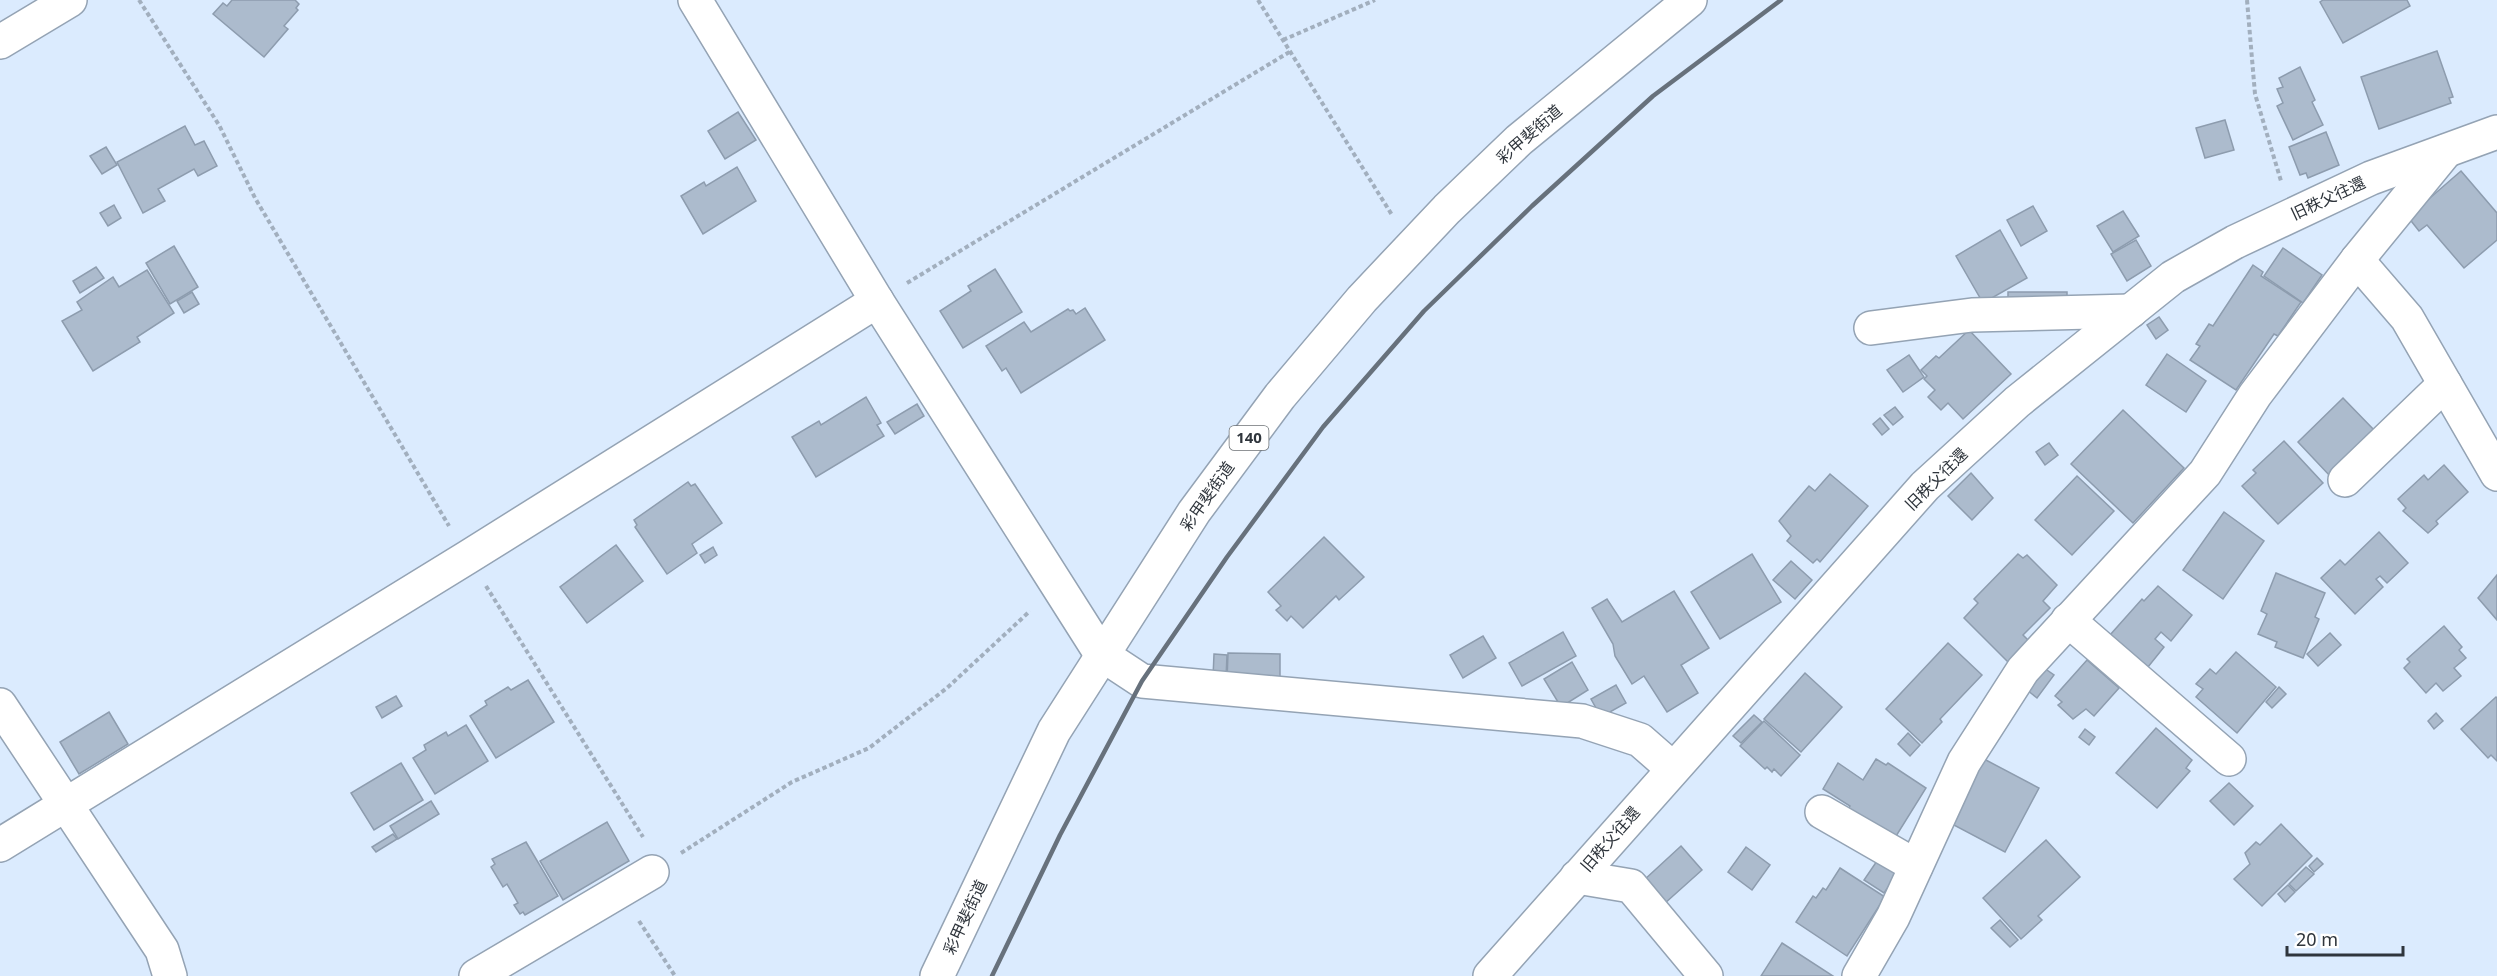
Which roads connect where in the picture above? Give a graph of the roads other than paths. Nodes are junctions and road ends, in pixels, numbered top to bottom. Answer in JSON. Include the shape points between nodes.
{"nodes":[{"id":1,"x":70,"y":0,"type":"edge"},
{"id":2,"x":695,"y":0,"type":"edge"},
{"id":3,"x":1690,"y":0,"type":"edge"},
{"id":4,"x":0,"y":42,"type":"edge"},
{"id":5,"x":2497,"y":132,"type":"edge"},
{"id":6,"x":2448,"y":150,"type":"junction"},
{"id":7,"x":2357,"y":260,"type":"junction"},
{"id":8,"x":878,"y":301,"type":"junction"},
{"id":9,"x":2131,"y":310,"type":"junction"},
{"id":10,"x":1871,"y":328,"type":"dead end"},
{"id":11,"x":2445,"y":384,"type":"junction"},
{"id":12,"x":2497,"y":474,"type":"edge"},
{"id":13,"x":2345,"y":480,"type":"dead end"},
{"id":14,"x":2068,"y":620,"type":"junction"},
{"id":15,"x":1101,"y":654,"type":"junction"},
{"id":16,"x":0,"y":705,"type":"edge"},
{"id":17,"x":2229,"y":759,"type":"dead end"},
{"id":18,"x":1672,"y":768,"type":"junction"},
{"id":19,"x":66,"y":804,"type":"junction"},
{"id":20,"x":1822,"y":812,"type":"dead end"},
{"id":21,"x":0,"y":845,"type":"edge"},
{"id":22,"x":1916,"y":866,"type":"junction"},
{"id":23,"x":652,"y":872,"type":"road end"},
{"id":24,"x":1577,"y":877,"type":"junction"},
{"id":25,"x":170,"y":976,"type":"edge"},
{"id":26,"x":476,"y":976,"type":"edge"},
{"id":27,"x":937,"y":976,"type":"edge"},
{"id":28,"x":1490,"y":976,"type":"edge"},
{"id":29,"x":1706,"y":976,"type":"edge"},
{"id":30,"x":1859,"y":976,"type":"edge"}],
"edges":[{"from":1,"to":4,"type":"main road"},
{"from":2,"to":8,"type":"main road"},
{"from":3,"to":15,"type":"main road","name":"彩甲斐街道","number":"140","via":[[1519,140],[1412,246],[1280,396],[1194,512]]},
{"from":5,"to":6,"type":"main road","name":"旧秩父往還"},
{"from":6,"to":7,"type":"main road"},
{"from":6,"to":9,"type":"main road","name":"旧秩父往還","via":[[2371,178],[2235,242],[2173,276]]},
{"from":7,"to":11,"type":"main road","via":[[2407,318]]},
{"from":7,"to":14,"type":"main road","via":[[2255,395],[2205,473]]},
{"from":8,"to":15,"type":"main road"},
{"from":8,"to":19,"type":"main road"},
{"from":9,"to":10,"type":"main road","via":[[1972,315]]},
{"from":9,"to":18,"type":"main road","name":"旧秩父往還","via":[[2017,402],[1925,486]]},
{"from":11,"to":12,"type":"main road"},
{"from":11,"to":13,"type":"main road"},
{"from":14,"to":17,"type":"main road"},
{"from":14,"to":22,"type":"main road","via":[[2023,670],[1989,721],[1964,762]]},
{"from":15,"to":18,"type":"main road","via":[[1142,681],[1582,721],[1640,740]]},
{"from":15,"to":27,"type":"main road","name":"彩甲斐街道","number":"140","via":[[1054,731]]},
{"from":16,"to":19,"type":"main road"},
{"from":18,"to":24,"type":"main road","name":"旧秩父往還"},
{"from":19,"to":21,"type":"main road"},
{"from":19,"to":25,"type":"main road","via":[[162,950]]},
{"from":20,"to":22,"type":"main road"},
{"from":22,"to":30,"type":"main road","via":[[1893,917]]},
{"from":23,"to":26,"type":"main road"},
{"from":24,"to":28,"type":"main road","name":"旧秩父往還"},
{"from":24,"to":29,"type":"main road","via":[[1631,886]]}]}
